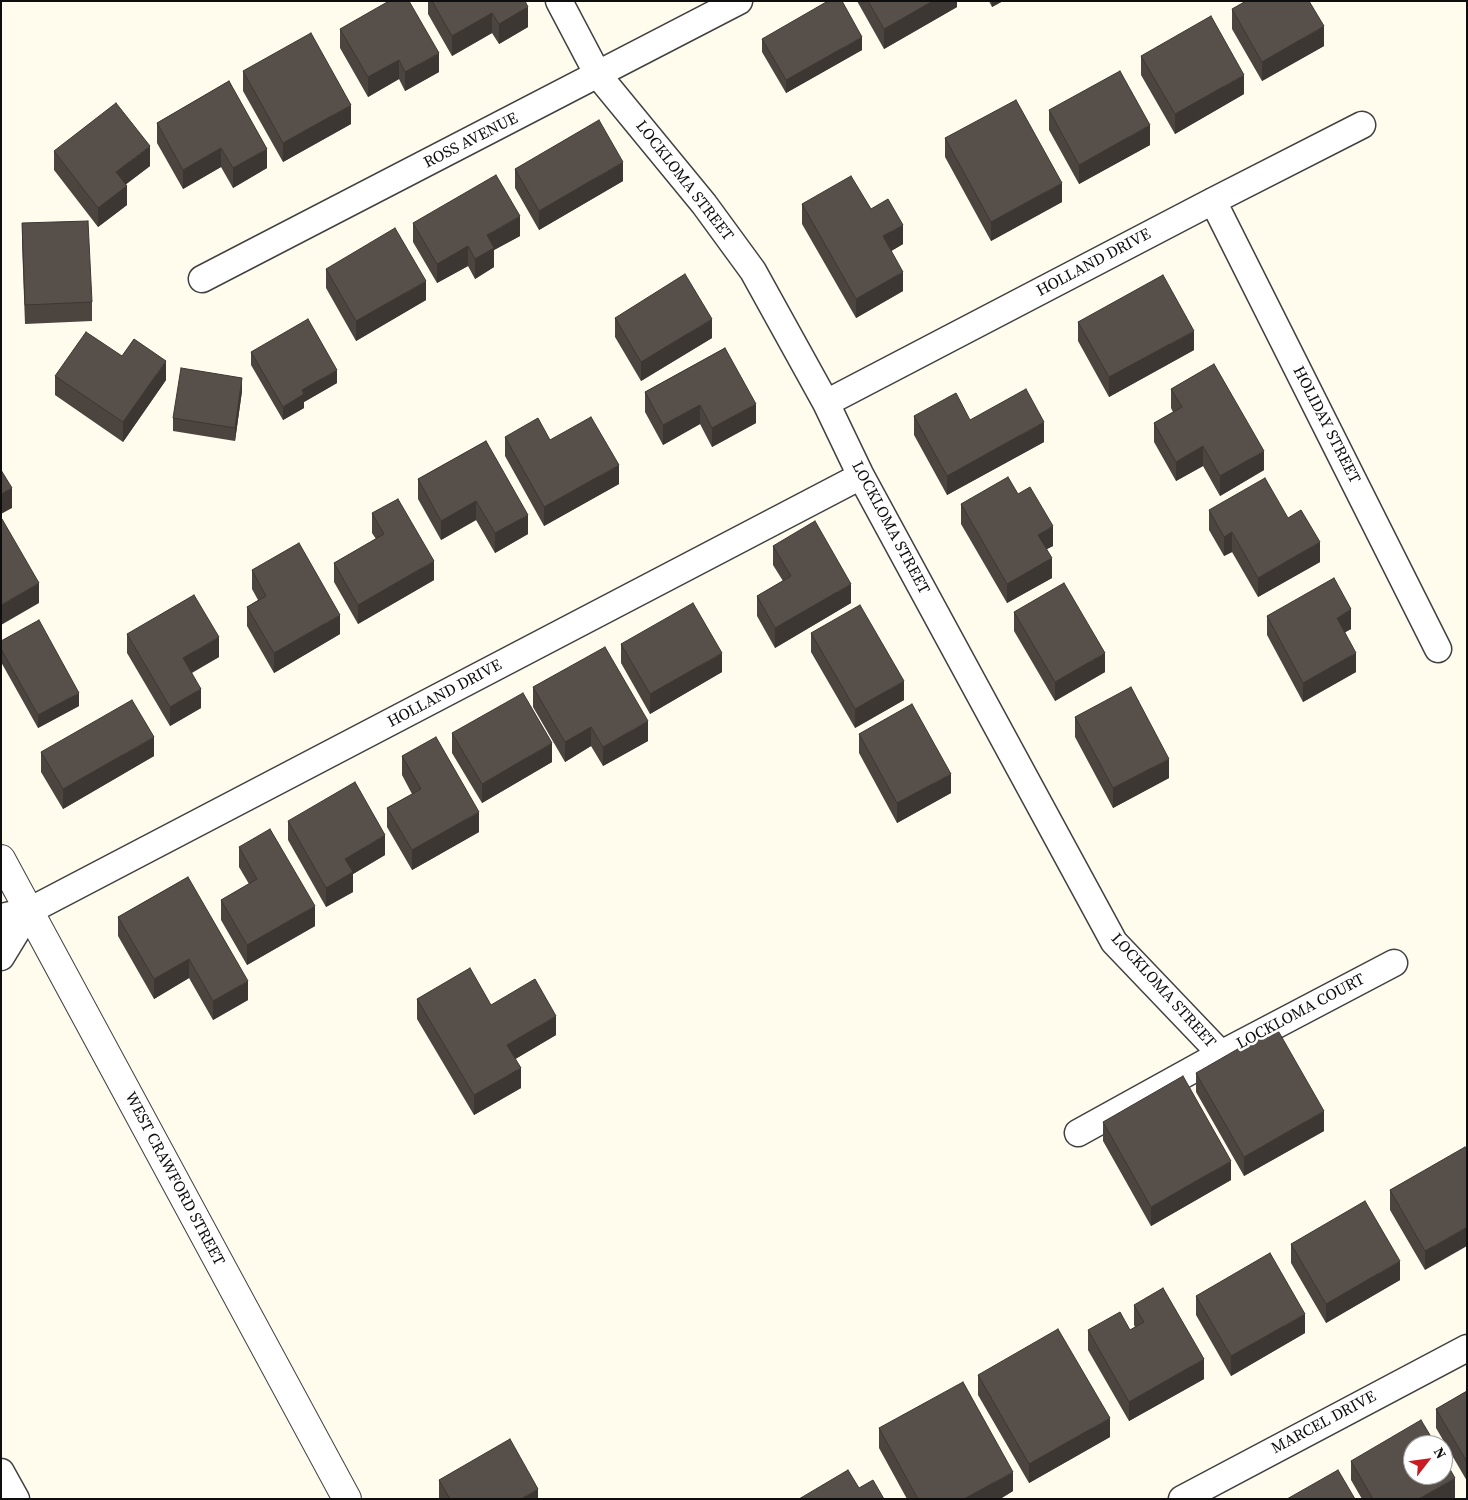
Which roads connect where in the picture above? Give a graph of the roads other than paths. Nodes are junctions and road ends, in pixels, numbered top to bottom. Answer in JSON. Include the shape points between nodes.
{"nodes":[{"id":1,"x":559,"y":1,"type":"edge"},
{"id":2,"x":739,"y":1,"type":"edge"},
{"id":3,"x":598,"y":75,"type":"junction"},
{"id":4,"x":1362,"y":125,"type":"dead end"},
{"id":5,"x":1213,"y":201,"type":"junction"},
{"id":6,"x":202,"y":279,"type":"dead end"},
{"id":7,"x":826,"y":403,"type":"junction"},
{"id":8,"x":861,"y":476,"type":"junction"},
{"id":9,"x":1438,"y":649,"type":"dead end"},
{"id":10,"x":1,"y":858,"type":"edge"},
{"id":11,"x":29,"y":911,"type":"junction"},
{"id":12,"x":1,"y":916,"type":"edge"},
{"id":13,"x":1,"y":957,"type":"edge"},
{"id":14,"x":1394,"y":963,"type":"dead end"},
{"id":15,"x":1221,"y":1054,"type":"junction"},
{"id":16,"x":1078,"y":1133,"type":"dead end"},
{"id":17,"x":1467,"y":1348,"type":"edge"},
{"id":18,"x":1,"y":1472,"type":"edge"},
{"id":19,"x":16,"y":1499,"type":"edge"},
{"id":20,"x":347,"y":1499,"type":"edge"},
{"id":21,"x":1182,"y":1499,"type":"edge"}],
"edges":[{"from":1,"to":3,"type":"street","name":"LOCKLOMA STREET"},
{"from":2,"to":3,"type":"street","name":"ROSS AVENUE"},
{"from":3,"to":6,"type":"street","name":"ROSS AVENUE"},
{"from":3,"to":7,"type":"street","name":"LOCKLOMA STREET","via":[[704,204],[753,270]]},
{"from":4,"to":5,"type":"street","name":"HOLLAND DRIVE"},
{"from":5,"to":7,"type":"street","name":"HOLLAND DRIVE"},
{"from":5,"to":9,"type":"street","name":"HOLIDAY STREET"},
{"from":7,"to":8,"type":"street","name":"LOCKLOMA STREET"},
{"from":8,"to":11,"type":"street","name":"HOLLAND DRIVE"},
{"from":8,"to":15,"type":"street","name":"LOCKLOMA STREET","via":[[1114,942]]},
{"from":10,"to":11,"type":"street","name":"WEST CRAWFORD STREET"},
{"from":11,"to":12,"type":"street","name":"HOLLAND DRIVE"},
{"from":11,"to":13,"type":"street"},
{"from":11,"to":20,"type":"street","name":"WEST CRAWFORD STREET"},
{"from":14,"to":15,"type":"street","name":"LOCKLOMA COURT"},
{"from":15,"to":16,"type":"street","name":"LOCKLOMA COURT"},
{"from":17,"to":21,"type":"street","name":"MARCEL DRIVE"},
{"from":18,"to":19,"type":"street"}]}
